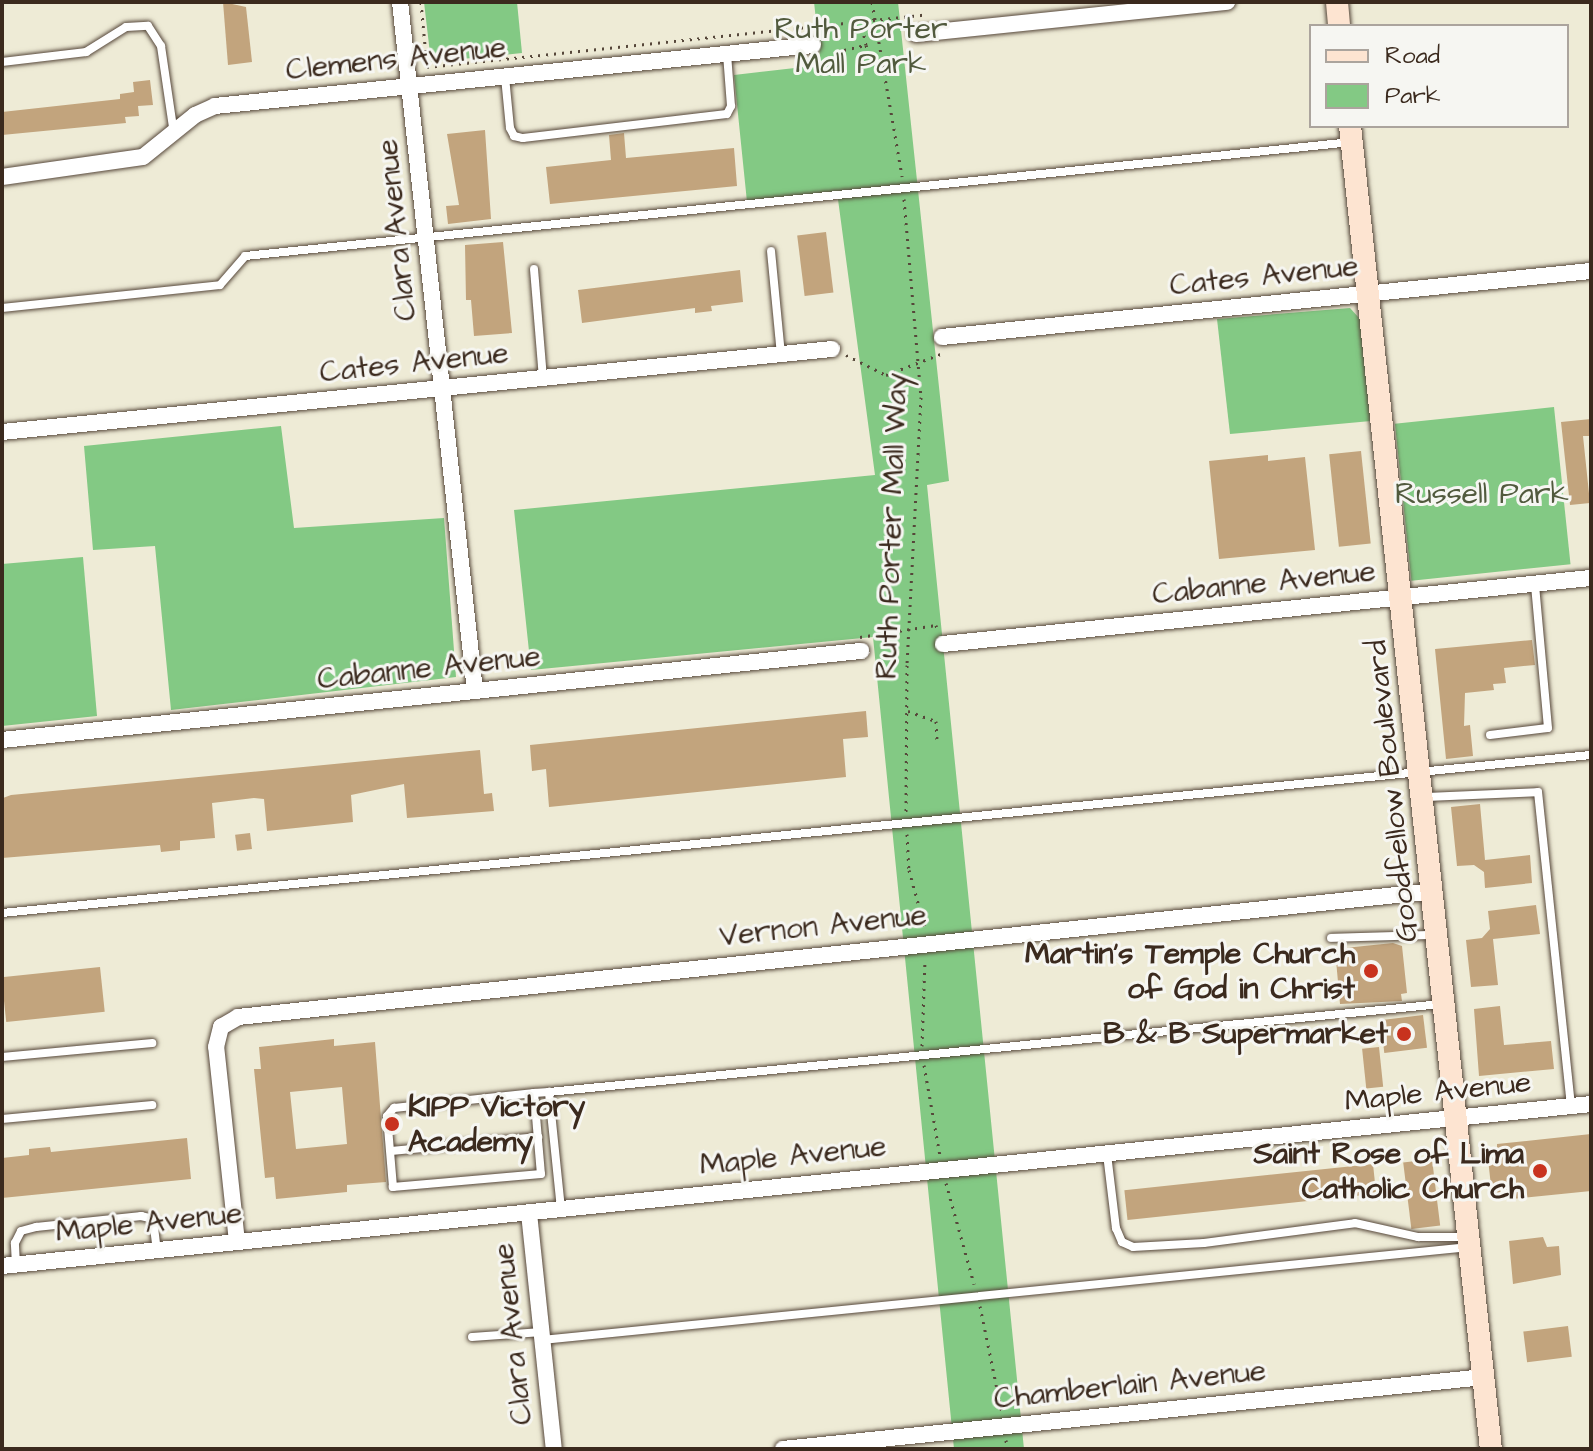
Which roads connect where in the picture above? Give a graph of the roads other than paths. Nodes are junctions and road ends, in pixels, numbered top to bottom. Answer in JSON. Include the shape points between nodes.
{"nodes":[{"id":1,"x":400,"y":2,"type":"edge"},
{"id":2,"x":1227,"y":2,"type":"edge"},
{"id":3,"x":1337,"y":2,"type":"edge"},
{"id":4,"x":1339,"y":24,"type":"edge"},
{"id":5,"x":916,"y":34,"type":"dead end"},
{"id":6,"x":813,"y":45,"type":"dead end"},
{"id":7,"x":727,"y":54,"type":"junction"},
{"id":8,"x":2,"y":62,"type":"edge"},
{"id":9,"x":505,"y":77,"type":"junction"},
{"id":10,"x":409,"y":86,"type":"junction"},
{"id":11,"x":174,"y":134,"type":"junction"},
{"id":12,"x":1351,"y":134,"type":"edge"},
{"id":13,"x":2,"y":177,"type":"edge"},
{"id":14,"x":426,"y":237,"type":"junction"},
{"id":15,"x":771,"y":251,"type":"dead end"},
{"id":16,"x":534,"y":269,"type":"dead end"},
{"id":17,"x":1591,"y":271,"type":"edge"},
{"id":18,"x":1368,"y":294,"type":"junction"},
{"id":19,"x":2,"y":308,"type":"edge"},
{"id":20,"x":942,"y":337,"type":"road end"},
{"id":21,"x":832,"y":349,"type":"road end"},
{"id":22,"x":781,"y":354,"type":"junction"},
{"id":23,"x":543,"y":378,"type":"junction"},
{"id":24,"x":442,"y":389,"type":"junction"},
{"id":25,"x":2,"y":432,"type":"edge"},
{"id":26,"x":1591,"y":578,"type":"edge"},
{"id":27,"x":1535,"y":583,"type":"junction"},
{"id":28,"x":1401,"y":597,"type":"junction"},
{"id":29,"x":943,"y":644,"type":"road end"},
{"id":30,"x":861,"y":651,"type":"road end"},
{"id":31,"x":475,"y":691,"type":"junction"},
{"id":32,"x":1490,"y":735,"type":"dead end"},
{"id":33,"x":2,"y":740,"type":"edge"},
{"id":34,"x":1591,"y":755,"type":"edge"},
{"id":35,"x":1421,"y":771,"type":"junction"},
{"id":36,"x":1423,"y":797,"type":"junction"},
{"id":37,"x":1434,"y":891,"type":"junction"},
{"id":38,"x":2,"y":913,"type":"edge"},
{"id":39,"x":1438,"y":935,"type":"junction"},
{"id":40,"x":1331,"y":938,"type":"dead end"},
{"id":41,"x":1445,"y":1003,"type":"junction"},
{"id":42,"x":152,"y":1043,"type":"dead end"},
{"id":43,"x":2,"y":1057,"type":"edge"},
{"id":44,"x":549,"y":1092,"type":"junction"},
{"id":45,"x":534,"y":1093,"type":"junction"},
{"id":46,"x":1591,"y":1104,"type":"edge"},
{"id":47,"x":152,"y":1105,"type":"dead end"},
{"id":48,"x":1571,"y":1106,"type":"junction"},
{"id":49,"x":1456,"y":1118,"type":"junction"},
{"id":50,"x":2,"y":1119,"type":"edge"},
{"id":51,"x":538,"y":1137,"type":"junction"},
{"id":52,"x":391,"y":1151,"type":"junction"},
{"id":53,"x":1106,"y":1153,"type":"junction"},
{"id":54,"x":561,"y":1209,"type":"junction"},
{"id":55,"x":529,"y":1213,"type":"junction"},
{"id":56,"x":237,"y":1242,"type":"junction"},
{"id":57,"x":1469,"y":1242,"type":"junction"},
{"id":58,"x":157,"y":1250,"type":"junction"},
{"id":59,"x":9,"y":1266,"type":"edge"},
{"id":60,"x":542,"y":1336,"type":"junction"},
{"id":61,"x":472,"y":1337,"type":"dead end"},
{"id":62,"x":1484,"y":1377,"type":"junction"},
{"id":63,"x":554,"y":1449,"type":"edge"},
{"id":64,"x":783,"y":1449,"type":"edge"},
{"id":65,"x":1491,"y":1449,"type":"edge"}],
"edges":[{"from":1,"to":10,"type":"street","name":"Clara Avenue"},
{"from":2,"to":5,"type":"street"},
{"from":3,"to":4,"type":"main road"},
{"from":6,"to":7,"type":"street","name":"Clemens Avenue"},
{"from":7,"to":9,"type":"street","name":"Clemens Avenue"},
{"from":7,"to":9,"type":"lane","via":[[727,114],[523,138],[510,128]]},
{"from":8,"to":11,"type":"lane","via":[[86,52],[126,27],[148,26],[161,46]]},
{"from":9,"to":10,"type":"street","name":"Clemens Avenue"},
{"from":10,"to":11,"type":"street","name":"Clemens Avenue","via":[[215,106]]},
{"from":10,"to":14,"type":"street","name":"Clara Avenue"},
{"from":11,"to":13,"type":"street","name":"Clemens Avenue","via":[[143,157],[124,163]]},
{"from":12,"to":14,"type":"lane","via":[[903,190]]},
{"from":12,"to":18,"type":"main road","name":"Goodfellow Boulevard"},
{"from":14,"to":19,"type":"lane","via":[[245,256],[220,285]]},
{"from":14,"to":24,"type":"street","name":"Clara Avenue"},
{"from":15,"to":22,"type":"lane"},
{"from":16,"to":23,"type":"lane"},
{"from":17,"to":18,"type":"street","name":"Cates Avenue"},
{"from":18,"to":20,"type":"street","name":"Cates Avenue"},
{"from":18,"to":28,"type":"main road","name":"Goodfellow Boulevard"},
{"from":21,"to":22,"type":"street","name":"Cates Avenue"},
{"from":22,"to":23,"type":"street","name":"Cates Avenue"},
{"from":23,"to":24,"type":"street","name":"Cates Avenue"},
{"from":24,"to":25,"type":"street","name":"Cates Avenue"},
{"from":24,"to":31,"type":"street","name":"Clara Avenue"},
{"from":26,"to":27,"type":"street","name":"Cabanne Avenue"},
{"from":27,"to":28,"type":"street","name":"Cabanne Avenue"},
{"from":27,"to":32,"type":"lane","via":[[1548,728]]},
{"from":28,"to":29,"type":"street","name":"Cabanne Avenue"},
{"from":28,"to":35,"type":"main road","name":"Goodfellow Boulevard"},
{"from":30,"to":31,"type":"street","name":"Cabanne Avenue"},
{"from":31,"to":33,"type":"street","name":"Cabanne Avenue"},
{"from":34,"to":35,"type":"lane"},
{"from":35,"to":36,"type":"main road","name":"Goodfellow Boulevard"},
{"from":35,"to":38,"type":"lane"},
{"from":36,"to":37,"type":"main road","name":"Goodfellow Boulevard"},
{"from":36,"to":48,"type":"lane","via":[[1538,792]]},
{"from":37,"to":39,"type":"main road","name":"Goodfellow Boulevard"},
{"from":37,"to":56,"type":"street","name":"Vernon Avenue","via":[[261,1011],[221,1027],[216,1047]]},
{"from":39,"to":40,"type":"lane"},
{"from":39,"to":41,"type":"main road","name":"Goodfellow Boulevard"},
{"from":41,"to":44,"type":"lane"},
{"from":41,"to":49,"type":"main road","name":"Goodfellow Boulevard"},
{"from":42,"to":43,"type":"lane"},
{"from":44,"to":45,"type":"lane"},
{"from":44,"to":54,"type":"lane"},
{"from":45,"to":51,"type":"lane"},
{"from":45,"to":52,"type":"lane","via":[[394,1108],[387,1116]]},
{"from":46,"to":48,"type":"street","name":"Maple Avenue"},
{"from":47,"to":50,"type":"lane"},
{"from":48,"to":49,"type":"street","name":"Maple Avenue"},
{"from":49,"to":53,"type":"street","name":"Maple Avenue"},
{"from":49,"to":57,"type":"main road","name":"Goodfellow Boulevard"},
{"from":51,"to":52,"type":"lane"},
{"from":51,"to":52,"type":"lane","via":[[541,1174],[393,1187]]},
{"from":53,"to":54,"type":"street","name":"Maple Avenue"},
{"from":53,"to":57,"type":"lane","via":[[1116,1228],[1122,1242],[1133,1247],[1190,1245],[1355,1223]]},
{"from":54,"to":55,"type":"street","name":"Maple Avenue"},
{"from":55,"to":56,"type":"street","name":"Maple Avenue"},
{"from":55,"to":60,"type":"street","name":"Clara Avenue"},
{"from":56,"to":58,"type":"street","name":"Maple Avenue"},
{"from":57,"to":60,"type":"lane"},
{"from":57,"to":62,"type":"main road","name":"Goodfellow Boulevard"},
{"from":58,"to":59,"type":"street","name":"Maple Avenue"},
{"from":58,"to":59,"type":"lane","via":[[153,1219],[66,1223],[21,1231]]},
{"from":60,"to":61,"type":"lane"},
{"from":60,"to":63,"type":"street","name":"Clara Avenue"},
{"from":62,"to":64,"type":"street","name":"Chamberlain Avenue"},
{"from":62,"to":65,"type":"main road","name":"Goodfellow Boulevard"}]}
